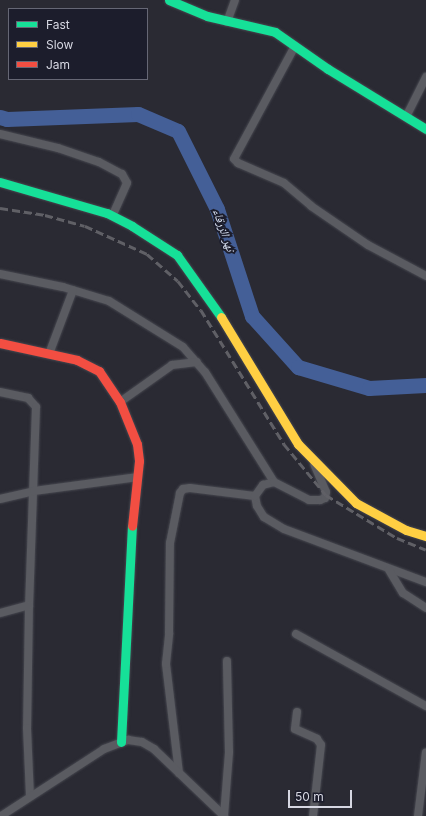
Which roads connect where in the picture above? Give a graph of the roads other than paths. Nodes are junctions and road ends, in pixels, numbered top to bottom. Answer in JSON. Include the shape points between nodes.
{"nodes":[{"id":1,"x":169,"y":0,"type":"edge"},
{"id":2,"x":234,"y":0,"type":"edge"},
{"id":3,"x":227,"y":22,"type":"junction"},
{"id":4,"x":295,"y":46,"type":"junction"},
{"id":5,"x":426,"y":77,"type":"edge"},
{"id":6,"x":406,"y":117,"type":"junction"},
{"id":7,"x":426,"y":129,"type":"edge"},
{"id":8,"x":0,"y":134,"type":"edge"},
{"id":9,"x":0,"y":182,"type":"edge"},
{"id":10,"x":112,"y":216,"type":"junction"},
{"id":11,"x":0,"y":274,"type":"edge"},
{"id":12,"x":426,"y":276,"type":"edge"},
{"id":13,"x":73,"y":290,"type":"junction"},
{"id":14,"x":0,"y":343,"type":"edge"},
{"id":15,"x":49,"y":354,"type":"junction"},
{"id":16,"x":197,"y":362,"type":"junction"},
{"id":17,"x":0,"y":392,"type":"edge"},
{"id":18,"x":120,"y":402,"type":"junction"},
{"id":19,"x":313,"y":461,"type":"junction"},
{"id":20,"x":138,"y":477,"type":"junction"},
{"id":21,"x":274,"y":482,"type":"junction"},
{"id":22,"x":34,"y":491,"type":"junction"},
{"id":23,"x":255,"y":496,"type":"junction"},
{"id":24,"x":0,"y":499,"type":"edge"},
{"id":25,"x":426,"y":536,"type":"edge"},
{"id":26,"x":389,"y":570,"type":"junction"},
{"id":27,"x":426,"y":582,"type":"edge"},
{"id":28,"x":28,"y":605,"type":"junction"},
{"id":29,"x":426,"y":608,"type":"edge"},
{"id":30,"x":0,"y":613,"type":"edge"},
{"id":31,"x":296,"y":634,"type":"dead end"},
{"id":32,"x":227,"y":661,"type":"dead end"},
{"id":33,"x":426,"y":706,"type":"edge"},
{"id":34,"x":297,"y":712,"type":"dead end"},
{"id":35,"x":120,"y":742,"type":"junction"},
{"id":36,"x":426,"y":752,"type":"edge"},
{"id":37,"x":179,"y":773,"type":"junction"},
{"id":38,"x":424,"y":783,"type":"edge"},
{"id":39,"x":30,"y":796,"type":"junction"},
{"id":40,"x":1,"y":816,"type":"edge"},
{"id":41,"x":224,"y":816,"type":"edge"},
{"id":42,"x":313,"y":816,"type":"edge"},
{"id":43,"x":418,"y":816,"type":"edge"}],
"edges":[{"from":1,"to":3,"type":"street"},
{"from":2,"to":3,"type":"street"},
{"from":3,"to":4,"type":"street","via":[[270,30]]},
{"from":4,"to":6,"type":"street"},
{"from":4,"to":12,"type":"street","via":[[234,158],[238,163],[284,183],[311,206],[368,245]]},
{"from":5,"to":6,"type":"street"},
{"from":6,"to":7,"type":"street"},
{"from":8,"to":10,"type":"street","via":[[58,148],[99,162],[122,174],[127,183]]},
{"from":9,"to":10,"type":"street"},
{"from":10,"to":19,"type":"street","via":[[162,244],[185,262],[286,426]]},
{"from":11,"to":13,"type":"street"},
{"from":13,"to":15,"type":"street"},
{"from":13,"to":16,"type":"street","via":[[122,308],[183,347]]},
{"from":14,"to":15,"type":"street"},
{"from":15,"to":18,"type":"street","via":[[82,362],[99,371]]},
{"from":16,"to":18,"type":"street","via":[[172,365]]},
{"from":16,"to":21,"type":"street"},
{"from":17,"to":22,"type":"street","via":[[28,398],[35,403]]},
{"from":18,"to":20,"type":"street","via":[[137,444]]},
{"from":19,"to":21,"type":"street","via":[[326,492],[325,498],[309,500]]},
{"from":19,"to":25,"type":"street","via":[[349,497],[366,509],[406,530]]},
{"from":20,"to":22,"type":"street"},
{"from":20,"to":35,"type":"street","via":[[132,527]]},
{"from":21,"to":23,"type":"street","via":[[264,485]]},
{"from":22,"to":24,"type":"street"},
{"from":22,"to":28,"type":"street"},
{"from":23,"to":26,"type":"street","via":[[257,506],[264,516],[284,529]]},
{"from":23,"to":37,"type":"street","via":[[186,488],[179,496],[170,542],[166,664]]},
{"from":26,"to":27,"type":"street"},
{"from":26,"to":29,"type":"street","via":[[403,593]]},
{"from":28,"to":30,"type":"street"},
{"from":28,"to":39,"type":"street","via":[[27,728]]},
{"from":31,"to":33,"type":"street"},
{"from":32,"to":41,"type":"street","via":[[229,752]]},
{"from":34,"to":42,"type":"street","via":[[295,729],[317,739],[321,745]]},
{"from":35,"to":37,"type":"street","via":[[134,740],[148,744]]},
{"from":35,"to":39,"type":"street","via":[[104,749]]},
{"from":36,"to":38,"type":"street"},
{"from":37,"to":41,"type":"street"},
{"from":38,"to":43,"type":"street"},
{"from":39,"to":40,"type":"street"}]}
